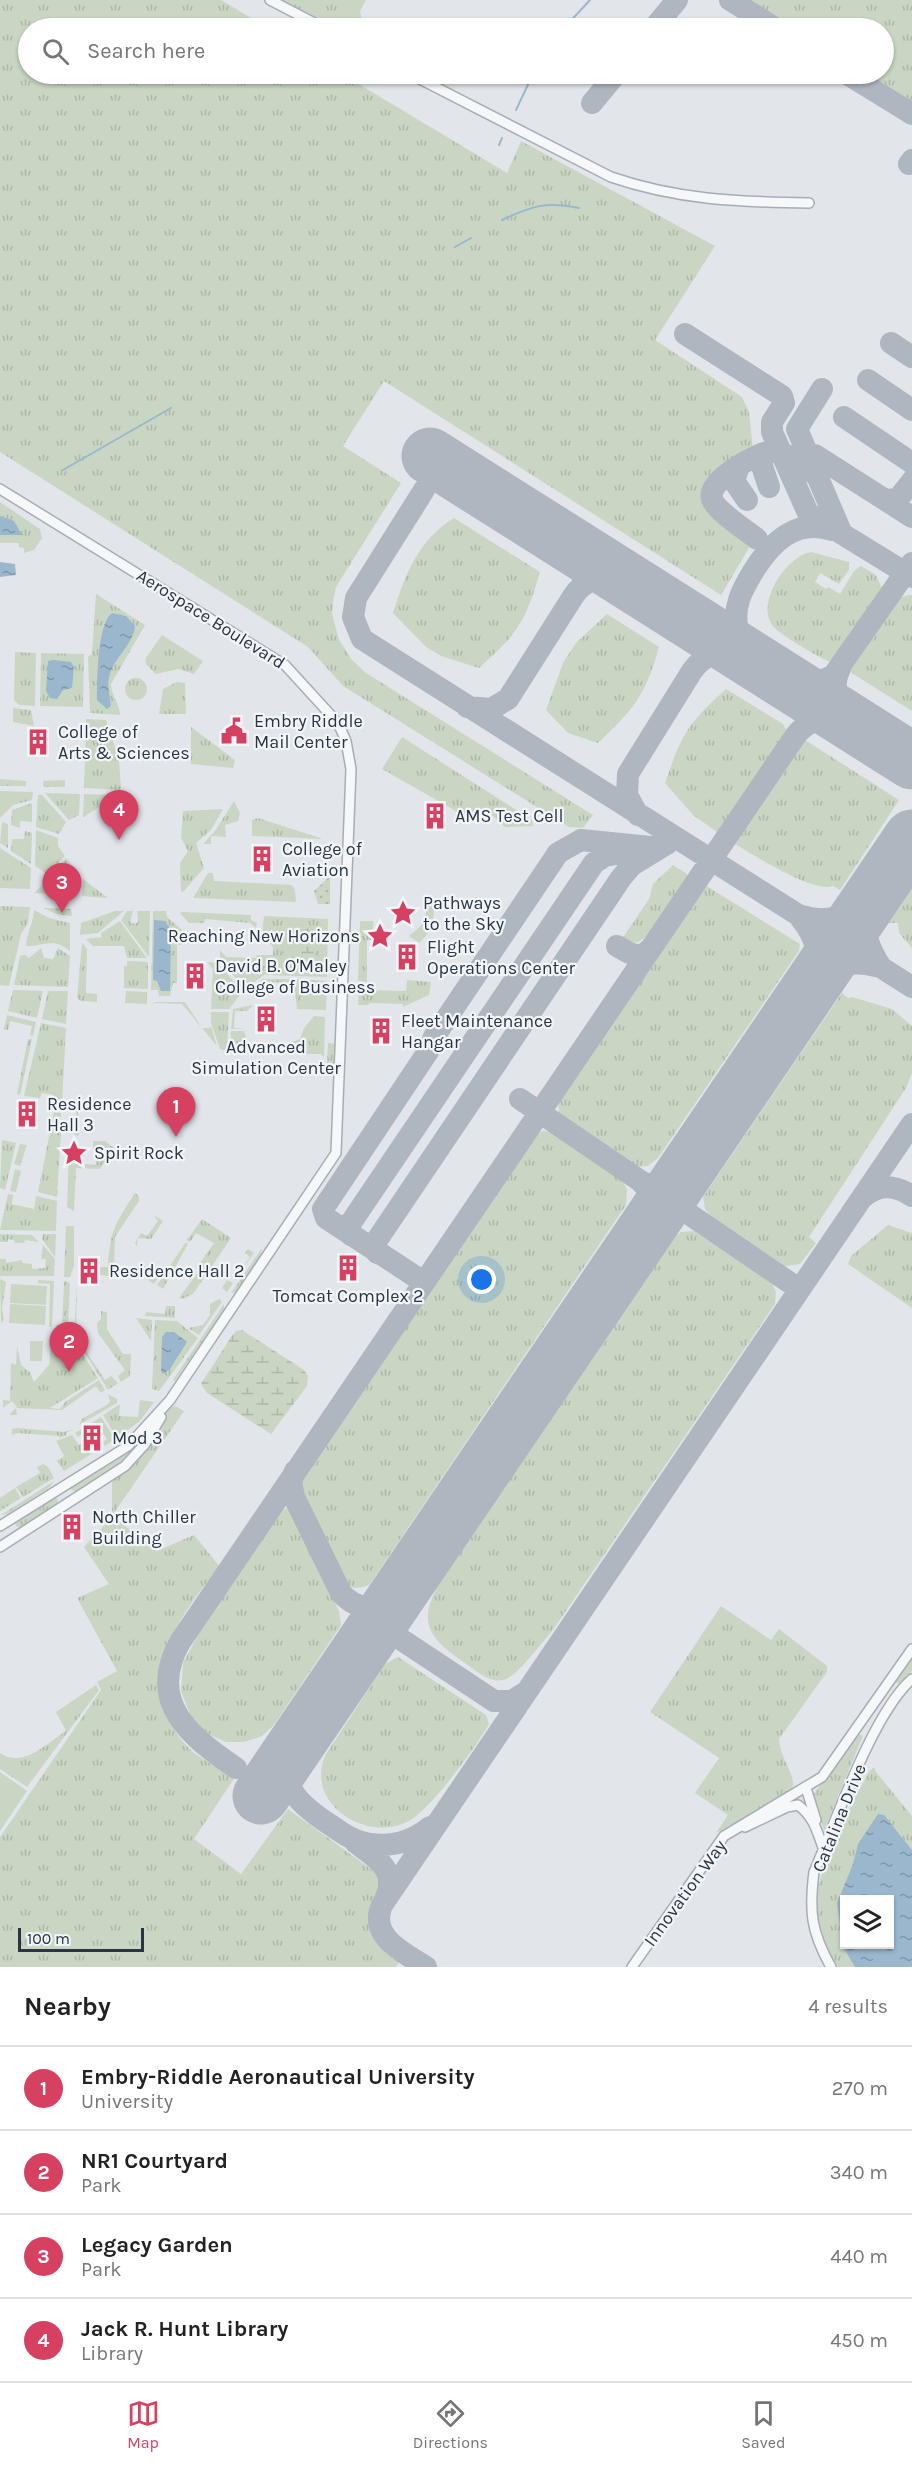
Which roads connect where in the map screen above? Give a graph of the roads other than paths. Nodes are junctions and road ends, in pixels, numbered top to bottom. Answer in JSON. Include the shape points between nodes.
{"nodes":[{"id":1,"x":270,"y":0,"type":"edge"},
{"id":2,"x":305,"y":18,"type":"edge"},
{"id":3,"x":429,"y":84,"type":"edge"},
{"id":4,"x":809,"y":203,"type":"dead end"},
{"id":5,"x":0,"y":489,"type":"edge"},
{"id":6,"x":170,"y":1400,"type":"junction"},
{"id":7,"x":60,"y":1488,"type":"junction"},
{"id":8,"x":69,"y":1503,"type":"junction"},
{"id":9,"x":0,"y":1526,"type":"edge"},
{"id":10,"x":0,"y":1547,"type":"edge"},
{"id":11,"x":912,"y":1648,"type":"edge"},
{"id":12,"x":912,"y":1679,"type":"edge"},
{"id":13,"x":806,"y":1788,"type":"junction"},
{"id":14,"x":816,"y":1824,"type":"junction"},
{"id":15,"x":737,"y":1827,"type":"junction"},
{"id":16,"x":824,"y":1850,"type":"junction"},
{"id":17,"x":632,"y":1967,"type":"edge"},
{"id":18,"x":831,"y":1967,"type":"edge"}],
"edges":[{"from":1,"to":2,"type":"street"},
{"from":3,"to":4,"type":"street","via":[[591,167],[638,186],[666,194],[713,199]]},
{"from":5,"to":6,"type":"street","name":"Aerospace Boulevard","via":[[285,666],[338,723],[350,755],[336,1153]]},
{"from":6,"to":7,"type":"street","name":"Aerospace Boulevard","via":[[128,1446]]},
{"from":6,"to":8,"type":"street","name":"Aerospace Boulevard","via":[[136,1455]]},
{"from":7,"to":8,"type":"street"},
{"from":7,"to":9,"type":"street","name":"Aerospace Boulevard"},
{"from":8,"to":10,"type":"street","name":"Aerospace Boulevard"},
{"from":11,"to":13,"type":"street","name":"Innovation Way","via":[[822,1777]]},
{"from":12,"to":16,"type":"street","name":"Catalina Drive","via":[[885,1713]]},
{"from":13,"to":14,"type":"street"},
{"from":13,"to":15,"type":"street","name":"Innovation Way"},
{"from":14,"to":15,"type":"street","via":[[798,1805],[758,1823]]},
{"from":14,"to":16,"type":"street"},
{"from":15,"to":17,"type":"street","name":"Innovation Way","via":[[723,1836]]},
{"from":16,"to":18,"type":"street","name":"Catalina Drive","via":[[810,1894],[812,1923]]}]}
